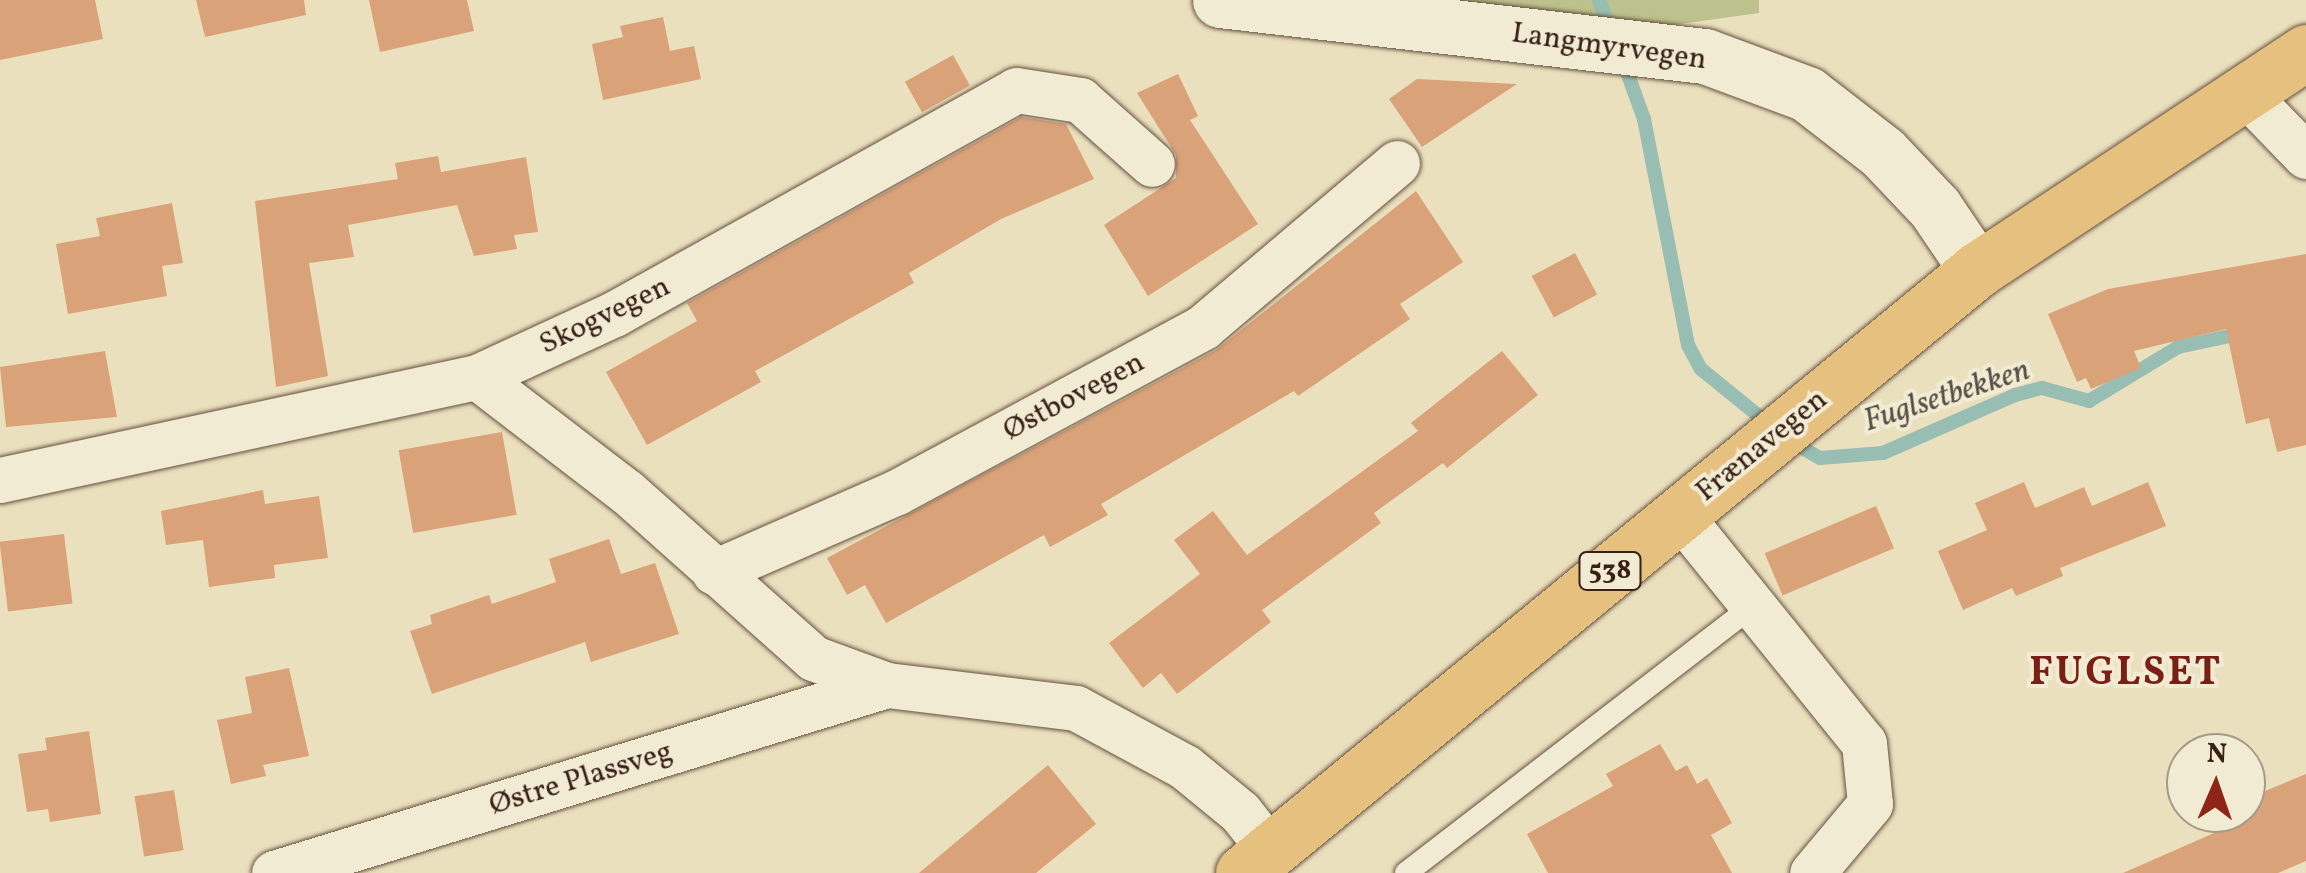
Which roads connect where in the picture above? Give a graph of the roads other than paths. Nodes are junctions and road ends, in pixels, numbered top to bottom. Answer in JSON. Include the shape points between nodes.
{"nodes":[{"id":1,"x":1220,"y":0,"type":"edge"},
{"id":2,"x":2306,"y":52,"type":"edge"},
{"id":3,"x":2242,"y":90,"type":"junction"},
{"id":4,"x":2306,"y":156,"type":"edge"},
{"id":5,"x":1152,"y":164,"type":"dead end"},
{"id":6,"x":1397,"y":164,"type":"dead end"},
{"id":7,"x":1976,"y":270,"type":"junction"},
{"id":8,"x":477,"y":377,"type":"junction"},
{"id":9,"x":0,"y":480,"type":"edge"},
{"id":10,"x":1678,"y":514,"type":"junction"},
{"id":11,"x":714,"y":572,"type":"junction"},
{"id":12,"x":1754,"y":606,"type":"junction"},
{"id":13,"x":887,"y":685,"type":"junction"},
{"id":14,"x":1257,"y":862,"type":"edge"},
{"id":15,"x":274,"y":873,"type":"edge"},
{"id":16,"x":1406,"y":873,"type":"edge"},
{"id":17,"x":1812,"y":873,"type":"edge"}],
"edges":[{"from":1,"to":7,"type":"main road","name":"Langmyrvegen","via":[[1705,56],[1807,94],[1883,152],[1935,208]]},
{"from":2,"to":3,"type":"main road","name":"Frænavegen","number":"538"},
{"from":3,"to":4,"type":"street"},
{"from":3,"to":7,"type":"main road","name":"Frænavegen","number":"538"},
{"from":5,"to":8,"type":"street","name":"Skogvegen","via":[[1080,100],[1016,90],[614,314]]},
{"from":6,"to":11,"type":"street","name":"Østbovegen","via":[[1203,327],[897,492]]},
{"from":7,"to":10,"type":"main road","name":"Frænavegen","number":"538"},
{"from":8,"to":9,"type":"street","name":"Skogvegen"},
{"from":8,"to":11,"type":"street"},
{"from":10,"to":12,"type":"street"},
{"from":10,"to":14,"type":"main road","name":"Frænavegen","number":"538"},
{"from":11,"to":13,"type":"street","via":[[813,658]]},
{"from":12,"to":16,"type":"lane"},
{"from":12,"to":17,"type":"street","via":[[1864,743],[1870,804]]},
{"from":13,"to":14,"type":"street","via":[[1076,708],[1185,767],[1240,812]]},
{"from":13,"to":15,"type":"street","name":"Østre Plassveg"}]}
